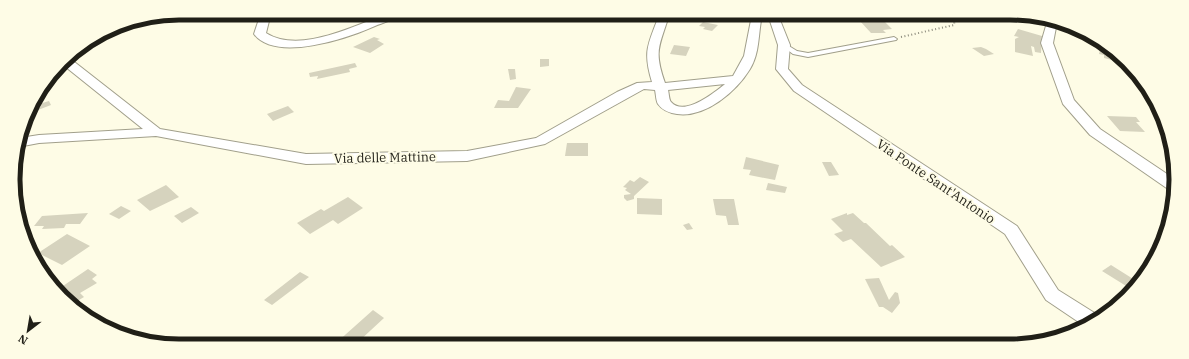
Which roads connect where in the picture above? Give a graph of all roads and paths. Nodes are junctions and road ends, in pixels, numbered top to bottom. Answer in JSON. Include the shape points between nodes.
{"nodes":[{"id":1,"x":263,"y":20,"type":"edge"},
{"id":2,"x":378,"y":20,"type":"edge"},
{"id":3,"x":662,"y":20,"type":"edge"},
{"id":4,"x":756,"y":20,"type":"edge"},
{"id":5,"x":775,"y":20,"type":"edge"},
{"id":6,"x":955,"y":20,"type":"edge"},
{"id":7,"x":1051,"y":25,"type":"edge"},
{"id":8,"x":894,"y":39,"type":"joint"},
{"id":9,"x":784,"y":45,"type":"junction"},
{"id":10,"x":70,"y":64,"type":"edge"},
{"id":11,"x":737,"y":79,"type":"junction"},
{"id":12,"x":662,"y":88,"type":"junction"},
{"id":13,"x":156,"y":132,"type":"junction"},
{"id":14,"x":24,"y":142,"type":"edge"},
{"id":15,"x":1169,"y":182,"type":"edge"},
{"id":16,"x":1088,"y":318,"type":"edge"}],
"edges":[{"from":1,"to":2,"type":"street","via":[[260,29],[262,37],[282,44],[324,40]]},
{"from":3,"to":12,"type":"street","via":[[652,50],[653,65]]},
{"from":4,"to":11,"type":"street","via":[[750,58]]},
{"from":5,"to":9,"type":"street","name":"Via Ponte Sant'Antonio"},
{"from":6,"to":8,"type":"path","via":[[954,25]]},
{"from":7,"to":15,"type":"street","via":[[1047,43],[1068,101],[1095,132]]},
{"from":8,"to":9,"type":"lane","via":[[808,55],[795,53]]},
{"from":9,"to":16,"type":"street","name":"Via Ponte Sant'Antonio","via":[[782,69],[798,88],[1011,230],[1052,295]]},
{"from":10,"to":13,"type":"street"},
{"from":11,"to":12,"type":"street","name":"Via delle Mattine"},
{"from":11,"to":12,"type":"street","via":[[689,111],[666,106]]},
{"from":12,"to":13,"type":"street","name":"Via delle Mattine","via":[[650,85],[634,89],[540,141],[467,156],[306,159]]},
{"from":13,"to":14,"type":"street","name":"Via delle Mattine"}]}
